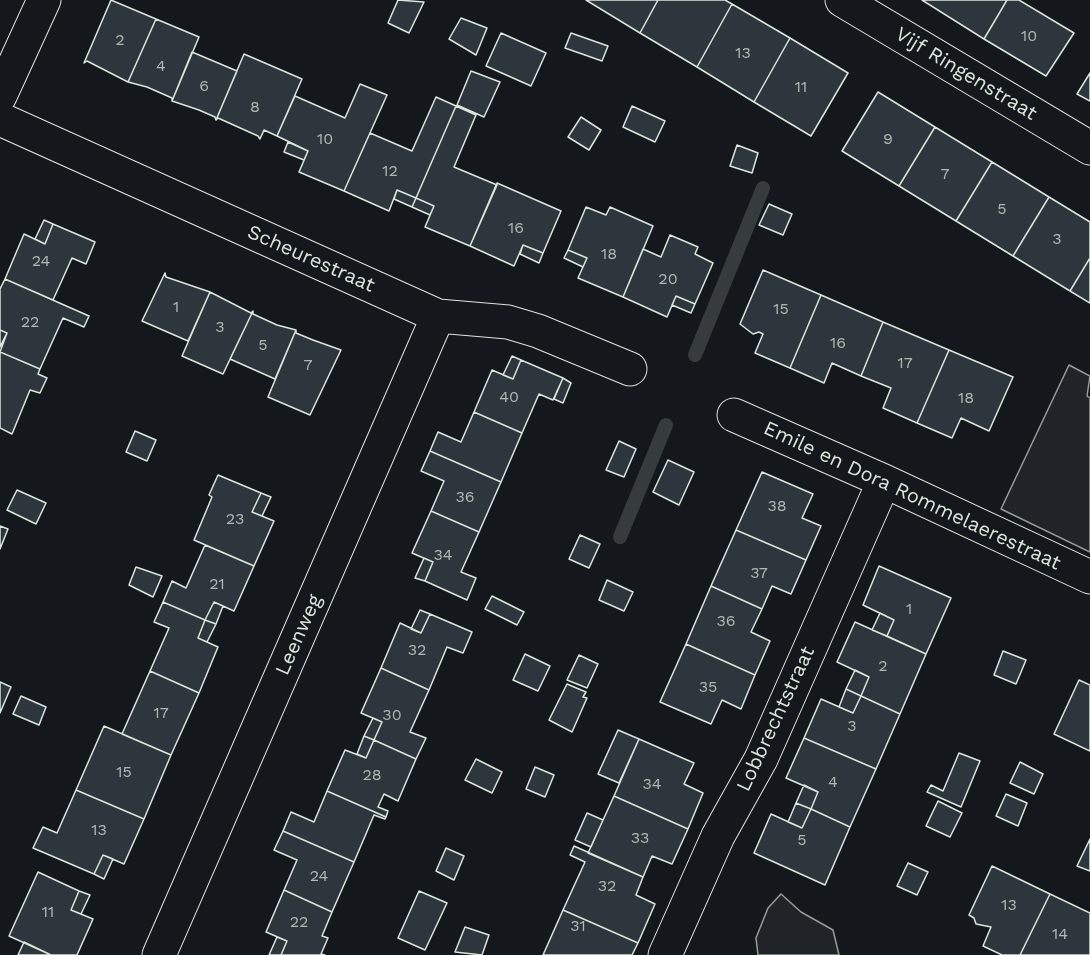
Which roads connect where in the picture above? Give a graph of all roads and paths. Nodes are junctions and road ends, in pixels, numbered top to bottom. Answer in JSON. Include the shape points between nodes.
{"nodes":[{"id":1,"x":44,"y":0,"type":"edge"},
{"id":2,"x":842,"y":0,"type":"edge"},
{"id":3,"x":0,"y":96,"type":"edge"},
{"id":4,"x":0,"y":119,"type":"edge"},
{"id":5,"x":1090,"y":148,"type":"edge"},
{"id":6,"x":438,"y":316,"type":"junction"},
{"id":7,"x":630,"y":369,"type":"dead end"},
{"id":8,"x":734,"y":415,"type":"dead end"},
{"id":9,"x":884,"y":481,"type":"junction"},
{"id":10,"x":1090,"y":577,"type":"edge"},
{"id":11,"x":159,"y":955,"type":"edge"},
{"id":12,"x":665,"y":955,"type":"edge"}],
"edges":[{"from":1,"to":3,"type":"street"},
{"from":2,"to":5,"type":"street","name":"Vijf Ringenstraat"},
{"from":4,"to":6,"type":"street","name":"Scheurestraat"},
{"from":6,"to":7,"type":"street","name":"Scheurestraat","via":[[507,322]]},
{"from":6,"to":11,"type":"street","name":"Leenweg"},
{"from":8,"to":9,"type":"street","name":"Emile en Dora Rommelaerestraat"},
{"from":9,"to":10,"type":"street","name":"Emile en Dora Rommelaerestraat"},
{"from":9,"to":12,"type":"street","name":"Lobbrechtstraat","via":[[761,759],[718,836]]}]}
